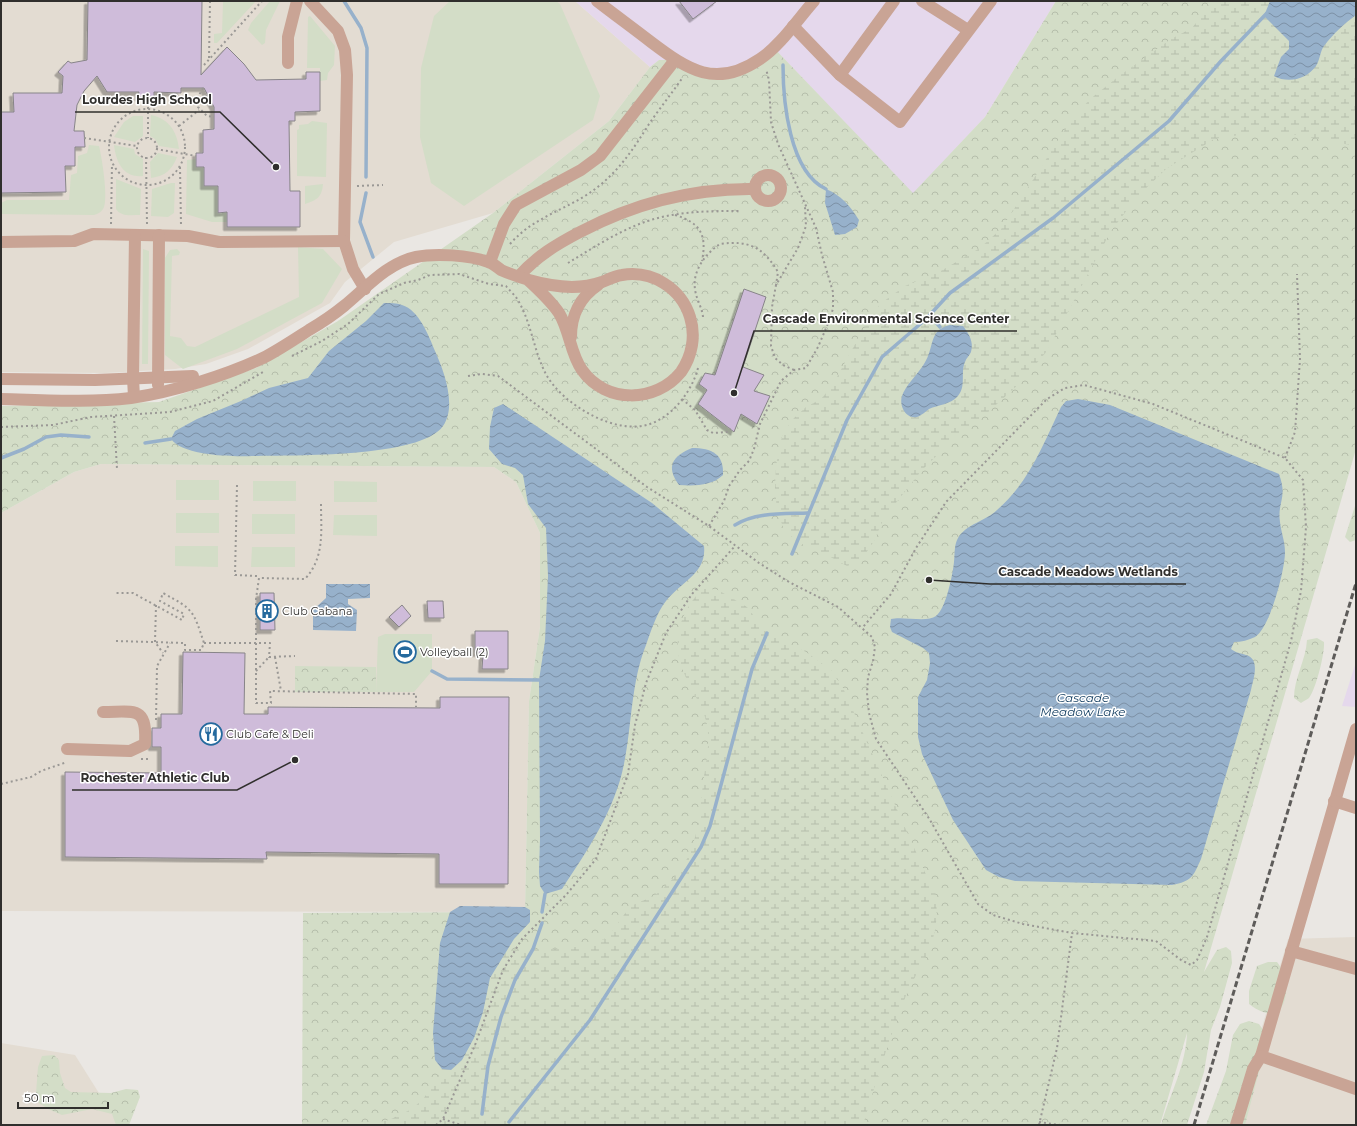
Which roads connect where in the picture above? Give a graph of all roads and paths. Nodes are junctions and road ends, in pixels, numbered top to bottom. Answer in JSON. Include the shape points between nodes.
{"nodes":[{"id":1,"x":210,"y":1,"type":"edge"},
{"id":2,"x":262,"y":1,"type":"edge"},
{"id":3,"x":297,"y":1,"type":"edge"},
{"id":4,"x":310,"y":1,"type":"edge"},
{"id":5,"x":598,"y":1,"type":"edge"},
{"id":6,"x":814,"y":1,"type":"edge"},
{"id":7,"x":894,"y":1,"type":"edge"},
{"id":8,"x":922,"y":1,"type":"edge"},
{"id":9,"x":991,"y":1,"type":"edge"},
{"id":10,"x":793,"y":26,"type":"junction"},
{"id":11,"x":968,"y":30,"type":"junction"},
{"id":12,"x":209,"y":59,"type":"junction"},
{"id":13,"x":760,"y":59,"type":"junction"},
{"id":14,"x":675,"y":60,"type":"junction"},
{"id":15,"x":288,"y":63,"type":"dead end"},
{"id":16,"x":204,"y":65,"type":"dead end"},
{"id":17,"x":689,"y":68,"type":"junction"},
{"id":18,"x":840,"y":75,"type":"junction"},
{"id":19,"x":202,"y":88,"type":"dead end"},
{"id":20,"x":148,"y":97,"type":"dead end"},
{"id":21,"x":147,"y":108,"type":"junction"},
{"id":22,"x":199,"y":110,"type":"junction"},
{"id":23,"x":214,"y":117,"type":"dead end"},
{"id":24,"x":179,"y":126,"type":"junction"},
{"id":25,"x":84,"y":138,"type":"dead end"},
{"id":26,"x":148,"y":138,"type":"junction"},
{"id":27,"x":109,"y":142,"type":"junction"},
{"id":28,"x":137,"y":146,"type":"junction"},
{"id":29,"x":156,"y":149,"type":"junction"},
{"id":30,"x":185,"y":154,"type":"junction"},
{"id":31,"x":196,"y":156,"type":"dead end"},
{"id":32,"x":146,"y":157,"type":"junction"},
{"id":33,"x":112,"y":163,"type":"junction"},
{"id":34,"x":180,"y":166,"type":"junction"},
{"id":35,"x":146,"y":185,"type":"junction"},
{"id":36,"x":383,"y":185,"type":"dead end"},
{"id":37,"x":352,"y":186,"type":"dead end"},
{"id":38,"x":755,"y":189,"type":"dead end"},
{"id":39,"x":804,"y":205,"type":"junction"},
{"id":40,"x":740,"y":211,"type":"dead end"},
{"id":41,"x":675,"y":214,"type":"junction"},
{"id":42,"x":111,"y":235,"type":"junction"},
{"id":43,"x":141,"y":235,"type":"junction"},
{"id":44,"x":159,"y":235,"type":"junction"},
{"id":45,"x":181,"y":236,"type":"junction"},
{"id":46,"x":344,"y":241,"type":"junction"},
{"id":47,"x":1,"y":242,"type":"edge"},
{"id":48,"x":507,"y":251,"type":"dead end"},
{"id":49,"x":568,"y":263,"type":"dead end"},
{"id":50,"x":701,"y":264,"type":"junction"},
{"id":51,"x":494,"y":265,"type":"junction"},
{"id":52,"x":1296,"y":274,"type":"dead end"},
{"id":53,"x":523,"y":278,"type":"junction"},
{"id":54,"x":418,"y":280,"type":"dead end"},
{"id":55,"x":602,"y":282,"type":"junction"},
{"id":56,"x":489,"y":284,"type":"junction"},
{"id":57,"x":776,"y":285,"type":"junction"},
{"id":58,"x":365,"y":289,"type":"junction"},
{"id":59,"x":704,"y":322,"type":"dead end"},
{"id":60,"x":571,"y":341,"type":"junction"},
{"id":61,"x":700,"y":362,"type":"dead end"},
{"id":62,"x":794,"y":370,"type":"junction"},
{"id":63,"x":228,"y":372,"type":"junction"},
{"id":64,"x":468,"y":376,"type":"dead end"},
{"id":65,"x":133,"y":378,"type":"junction"},
{"id":66,"x":1,"y":379,"type":"edge"},
{"id":67,"x":159,"y":379,"type":"junction"},
{"id":68,"x":158,"y":392,"type":"junction"},
{"id":69,"x":134,"y":397,"type":"junction"},
{"id":70,"x":1,"y":399,"type":"edge"},
{"id":71,"x":682,"y":399,"type":"junction"},
{"id":72,"x":1,"y":427,"type":"edge"},
{"id":73,"x":730,"y":428,"type":"dead end"},
{"id":74,"x":1285,"y":458,"type":"junction"},
{"id":75,"x":117,"y":469,"type":"dead end"},
{"id":76,"x":237,"y":485,"type":"dead end"},
{"id":77,"x":321,"y":504,"type":"dead end"},
{"id":78,"x":709,"y":526,"type":"junction"},
{"id":79,"x":735,"y":546,"type":"junction"},
{"id":80,"x":259,"y":578,"type":"junction"},
{"id":81,"x":116,"y":593,"type":"dead end"},
{"id":82,"x":156,"y":605,"type":"junction"},
{"id":83,"x":863,"y":628,"type":"junction"},
{"id":84,"x":116,"y":641,"type":"dead end"},
{"id":85,"x":155,"y":642,"type":"junction"},
{"id":86,"x":170,"y":643,"type":"junction"},
{"id":87,"x":204,"y":643,"type":"junction"},
{"id":88,"x":257,"y":644,"type":"junction"},
{"id":89,"x":163,"y":654,"type":"junction"},
{"id":90,"x":295,"y":656,"type":"dead end"},
{"id":91,"x":269,"y":657,"type":"junction"},
{"id":92,"x":274,"y":657,"type":"junction"},
{"id":93,"x":256,"y":671,"type":"junction"},
{"id":94,"x":281,"y":691,"type":"junction"},
{"id":95,"x":416,"y":706,"type":"dead end"},
{"id":96,"x":103,"y":712,"type":"dead end"},
{"id":97,"x":156,"y":725,"type":"dead end"},
{"id":98,"x":1356,"y":729,"type":"edge"},
{"id":99,"x":67,"y":749,"type":"dead end"},
{"id":100,"x":74,"y":759,"type":"dead end"},
{"id":101,"x":141,"y":759,"type":"dead end"},
{"id":102,"x":148,"y":759,"type":"dead end"},
{"id":103,"x":1,"y":784,"type":"edge"},
{"id":104,"x":1334,"y":801,"type":"junction"},
{"id":105,"x":1356,"y":808,"type":"edge"},
{"id":106,"x":1072,"y":933,"type":"junction"},
{"id":107,"x":1291,"y":951,"type":"junction"},
{"id":108,"x":1356,"y":969,"type":"edge"},
{"id":109,"x":1261,"y":1056,"type":"junction"},
{"id":110,"x":1356,"y":1089,"type":"edge"},
{"id":111,"x":443,"y":1118,"type":"junction"},
{"id":112,"x":1039,"y":1124,"type":"edge"},
{"id":113,"x":436,"y":1125,"type":"edge"},
{"id":114,"x":461,"y":1125,"type":"edge"},
{"id":115,"x":1060,"y":1125,"type":"edge"},
{"id":116,"x":1236,"y":1125,"type":"edge"}],
"edges":[{"from":1,"to":12,"type":"path"},
{"from":2,"to":12,"type":"path"},
{"from":3,"to":15,"type":"street","via":[[288,37]]},
{"from":4,"to":46,"type":"street","via":[[338,31],[345,50],[348,75]]},
{"from":5,"to":14,"type":"street"},
{"from":6,"to":10,"type":"street"},
{"from":7,"to":18,"type":"street"},
{"from":8,"to":11,"type":"street"},
{"from":9,"to":11,"type":"street"},
{"from":10,"to":13,"type":"street"},
{"from":10,"to":18,"type":"street"},
{"from":11,"to":18,"type":"street","via":[[900,122]]},
{"from":12,"to":16,"type":"path"},
{"from":13,"to":17,"type":"street","via":[[722,74],[705,74]]},
{"from":13,"to":39,"type":"path","via":[[767,71],[771,122]]},
{"from":14,"to":17,"type":"street"},
{"from":14,"to":51,"type":"street","via":[[600,156],[581,170],[516,206],[504,224]]},
{"from":17,"to":48,"type":"path","via":[[618,170],[598,187],[530,225],[518,234]]},
{"from":19,"to":22,"type":"path","via":[[198,97]]},
{"from":20,"to":21,"type":"path"},
{"from":21,"to":24,"type":"path","via":[[163,112]]},
{"from":21,"to":26,"type":"path"},
{"from":21,"to":27,"type":"path","via":[[126,114],[117,122],[110,134]]},
{"from":22,"to":23,"type":"path","via":[[207,116]]},
{"from":22,"to":24,"type":"path"},
{"from":24,"to":30,"type":"path","via":[[185,141]]},
{"from":25,"to":27,"type":"path"},
{"from":26,"to":28,"type":"path","via":[[141,139]]},
{"from":26,"to":29,"type":"path","via":[[155,143]]},
{"from":27,"to":28,"type":"path"},
{"from":27,"to":33,"type":"path"},
{"from":28,"to":32,"type":"path","via":[[139,154]]},
{"from":29,"to":30,"type":"path"},
{"from":29,"to":32,"type":"path","via":[[153,154]]},
{"from":30,"to":31,"type":"path"},
{"from":30,"to":34,"type":"path"},
{"from":32,"to":35,"type":"path"},
{"from":33,"to":35,"type":"path","via":[[125,179]]},
{"from":33,"to":42,"type":"path"},
{"from":34,"to":35,"type":"path","via":[[173,176],[162,183]]},
{"from":34,"to":45,"type":"path"},
{"from":35,"to":43,"type":"path"},
{"from":36,"to":37,"type":"path"},
{"from":38,"to":53,"type":"street","via":[[729,189],[681,195],[608,217],[545,251]]},
{"from":39,"to":57,"type":"path","via":[[806,226],[798,248]]},
{"from":39,"to":62,"type":"path","via":[[816,228],[833,292],[833,309],[812,359],[806,368]]},
{"from":40,"to":41,"type":"path"},
{"from":41,"to":49,"type":"path","via":[[656,218],[626,230]]},
{"from":41,"to":50,"type":"path","via":[[696,225],[704,236],[705,248]]},
{"from":42,"to":43,"type":"street"},
{"from":42,"to":47,"type":"street","via":[[93,234],[74,241]]},
{"from":43,"to":44,"type":"street"},
{"from":43,"to":65,"type":"street"},
{"from":44,"to":45,"type":"street"},
{"from":44,"to":67,"type":"street"},
{"from":45,"to":46,"type":"street","via":[[219,242]]},
{"from":46,"to":58,"type":"street","via":[[353,269]]},
{"from":50,"to":57,"type":"path","via":[[713,248],[720,244],[745,243],[764,253],[773,263],[778,272]]},
{"from":50,"to":59,"type":"path","via":[[695,280],[695,290],[702,306]]},
{"from":51,"to":53,"type":"street"},
{"from":51,"to":56,"type":"path"},
{"from":51,"to":58,"type":"street","via":[[460,256],[416,257],[389,269]]},
{"from":52,"to":74,"type":"path","via":[[1300,359],[1295,432]]},
{"from":53,"to":55,"type":"street","via":[[567,287]]},
{"from":53,"to":60,"type":"street","via":[[542,293],[560,314]]},
{"from":54,"to":56,"type":"path","via":[[430,275],[459,274]]},
{"from":55,"to":60,"type":"street","via":[[585,296],[579,305],[571,328]]},
{"from":55,"to":60,"type":"street","via":[[622,275],[644,275],[661,281],[676,292],[688,310],[693,330],[693,342],[686,363],[675,378],[658,390],[638,396],[617,394],[599,386],[583,372],[574,355]]},
{"from":56,"to":71,"type":"path","via":[[506,286],[519,301],[547,376],[570,400],[598,420],[631,427],[644,426],[659,421]]},
{"from":57,"to":62,"type":"path","via":[[770,346],[775,358],[782,365]]},
{"from":58,"to":63,"type":"street","via":[[341,308],[266,356]]},
{"from":61,"to":71,"type":"path","via":[[697,374]]},
{"from":62,"to":78,"type":"path","via":[[780,381],[774,392],[760,424],[749,461],[729,486],[724,501]]},
{"from":63,"to":67,"type":"street"},
{"from":63,"to":68,"type":"street"},
{"from":64,"to":78,"type":"path","via":[[498,376],[647,487]]},
{"from":65,"to":66,"type":"street"},
{"from":65,"to":67,"type":"street"},
{"from":65,"to":69,"type":"street"},
{"from":67,"to":68,"type":"street"},
{"from":68,"to":69,"type":"street"},
{"from":69,"to":70,"type":"street","via":[[99,400]]},
{"from":71,"to":73,"type":"path","via":[[695,410],[707,430],[719,433],[727,432]]},
{"from":72,"to":75,"type":"path","via":[[53,425],[91,417],[114,416]]},
{"from":74,"to":83,"type":"path","via":[[1153,404],[1084,386],[1065,388],[1047,399],[946,502],[916,548],[891,594]]},
{"from":74,"to":106,"type":"path","via":[[1303,480],[1306,527],[1301,591],[1291,641],[1202,950],[1191,965],[1156,941]]},
{"from":76,"to":80,"type":"path","via":[[235,575]]},
{"from":77,"to":80,"type":"path","via":[[321,551],[311,573],[305,579]]},
{"from":78,"to":79,"type":"path"},
{"from":79,"to":83,"type":"path","via":[[789,582],[838,607]]},
{"from":79,"to":111,"type":"path","via":[[692,594],[666,633],[644,690],[635,725],[628,774],[596,859],[566,895],[522,939],[503,970],[475,1045]]},
{"from":80,"to":88,"type":"path","via":[[256,599]]},
{"from":81,"to":82,"type":"path","via":[[133,593]]},
{"from":82,"to":85,"type":"path"},
{"from":82,"to":87,"type":"path","via":[[182,620],[184,614],[160,600],[163,593],[186,606],[195,615]]},
{"from":83,"to":106,"type":"path","via":[[872,637],[875,647],[867,692],[876,739],[930,820],[978,904],[993,915],[1023,924]]},
{"from":84,"to":85,"type":"path"},
{"from":85,"to":86,"type":"path"},
{"from":85,"to":89,"type":"path"},
{"from":86,"to":87,"type":"path","via":[[185,643],[185,650],[201,650]]},
{"from":86,"to":89,"type":"path"},
{"from":87,"to":88,"type":"path"},
{"from":88,"to":91,"type":"path","via":[[270,644]]},
{"from":88,"to":93,"type":"path"},
{"from":89,"to":97,"type":"path","via":[[157,666]]},
{"from":90,"to":92,"type":"path"},
{"from":91,"to":92,"type":"path"},
{"from":91,"to":93,"type":"path"},
{"from":92,"to":94,"type":"path"},
{"from":93,"to":94,"type":"path","via":[[256,703],[270,703],[270,691]]},
{"from":94,"to":95,"type":"path","via":[[416,694]]},
{"from":96,"to":99,"type":"street","via":[[136,712],[143,717],[146,726],[145,744],[130,750]]},
{"from":98,"to":104,"type":"street"},
{"from":100,"to":103,"type":"path","via":[[31,777]]},
{"from":101,"to":102,"type":"path"},
{"from":104,"to":105,"type":"street"},
{"from":104,"to":107,"type":"street"},
{"from":106,"to":112,"type":"path","via":[[1057,1048]]},
{"from":107,"to":108,"type":"street"},
{"from":107,"to":109,"type":"street"},
{"from":109,"to":110,"type":"street"},
{"from":109,"to":116,"type":"street","via":[[1253,1069]]},
{"from":111,"to":113,"type":"path"},
{"from":111,"to":114,"type":"path"},
{"from":112,"to":115,"type":"path"}]}
